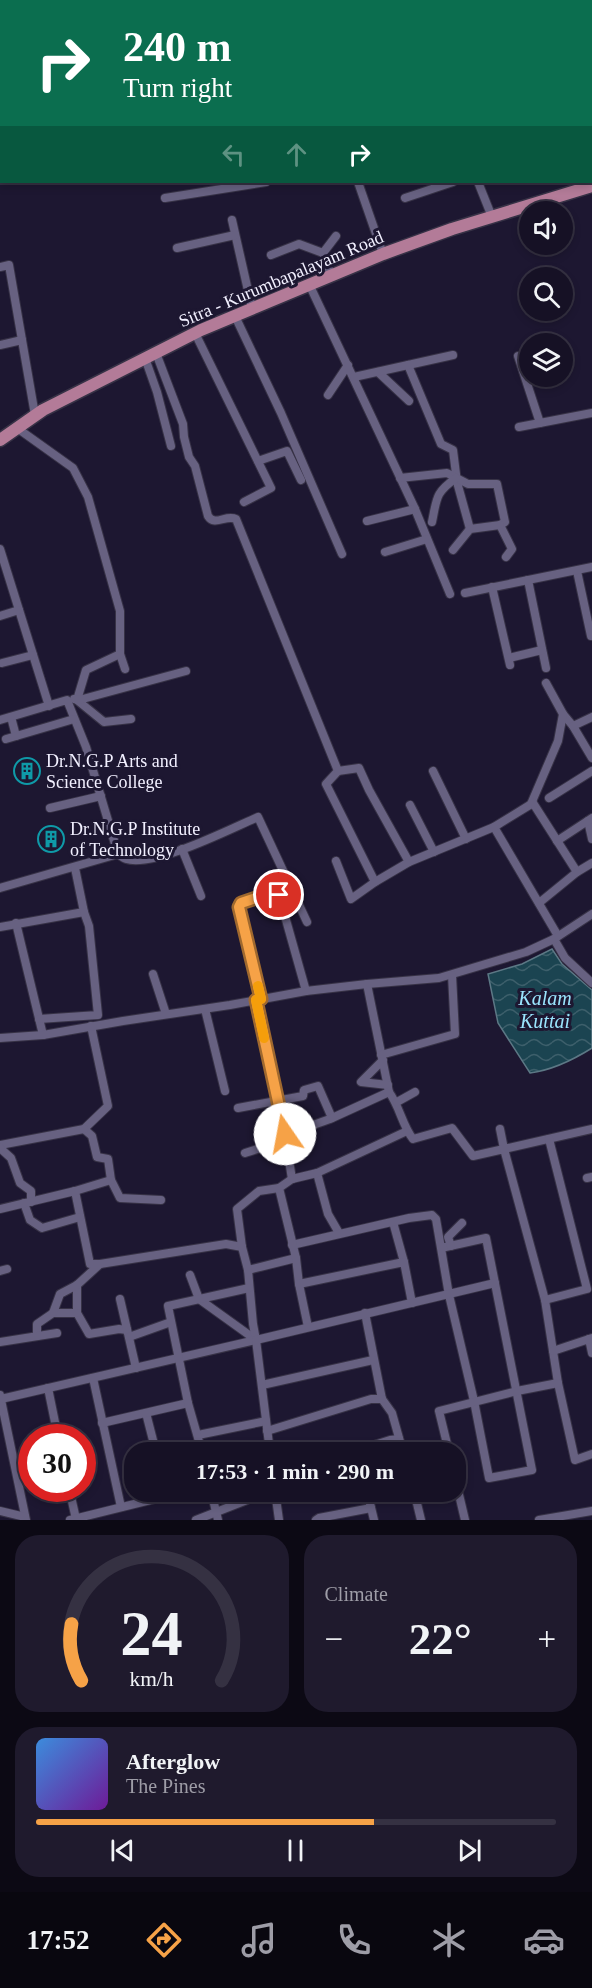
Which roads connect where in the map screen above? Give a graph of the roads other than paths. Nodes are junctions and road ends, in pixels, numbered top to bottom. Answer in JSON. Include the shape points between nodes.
{"nodes":[{"id":1,"x":260,"y":183,"type":"edge"},
{"id":2,"x":358,"y":183,"type":"edge"},
{"id":3,"x":450,"y":183,"type":"edge"},
{"id":4,"x":477,"y":183,"type":"edge"},
{"id":5,"x":592,"y":186,"type":"edge"},
{"id":6,"x":165,"y":198,"type":"dead end"},
{"id":7,"x":405,"y":198,"type":"dead end"},
{"id":8,"x":492,"y":217,"type":"junction"},
{"id":9,"x":232,"y":220,"type":"dead end"},
{"id":10,"x":235,"y":235,"type":"junction"},
{"id":11,"x":336,"y":236,"type":"dead end"},
{"id":12,"x":177,"y":249,"type":"dead end"},
{"id":13,"x":323,"y":253,"type":"junction"},
{"id":14,"x":271,"y":255,"type":"dead end"},
{"id":15,"x":383,"y":255,"type":"junction"},
{"id":16,"x":0,"y":267,"type":"edge"},
{"id":17,"x":331,"y":275,"type":"junction"},
{"id":18,"x":309,"y":284,"type":"junction"},
{"id":19,"x":252,"y":308,"type":"junction"},
{"id":20,"x":235,"y":316,"type":"junction"},
{"id":21,"x":195,"y":333,"type":"junction"},
{"id":22,"x":22,"y":340,"type":"junction"},
{"id":23,"x":0,"y":345,"type":"edge"},
{"id":24,"x":453,"y":355,"type":"dead end"},
{"id":25,"x":150,"y":356,"type":"junction"},
{"id":26,"x":518,"y":356,"type":"dead end"},
{"id":27,"x":348,"y":365,"type":"junction"},
{"id":28,"x":408,"y":365,"type":"junction"},
{"id":29,"x":378,"y":372,"type":"junction"},
{"id":30,"x":354,"y":377,"type":"junction"},
{"id":31,"x":328,"y":395,"type":"dead end"},
{"id":32,"x":409,"y":401,"type":"dead end"},
{"id":33,"x":592,"y":413,"type":"edge"},
{"id":34,"x":35,"y":415,"type":"junction"},
{"id":35,"x":540,"y":423,"type":"junction"},
{"id":36,"x":519,"y":427,"type":"dead end"},
{"id":37,"x":17,"y":428,"type":"junction"},
{"id":38,"x":0,"y":440,"type":"edge"},
{"id":39,"x":171,"y":446,"type":"dead end"},
{"id":40,"x":258,"y":461,"type":"junction"},
{"id":41,"x":400,"y":478,"type":"junction"},
{"id":42,"x":456,"y":478,"type":"junction"},
{"id":43,"x":301,"y":480,"type":"dead end"},
{"id":44,"x":244,"y":502,"type":"dead end"},
{"id":45,"x":415,"y":509,"type":"junction"},
{"id":46,"x":367,"y":521,"type":"dead end"},
{"id":47,"x":432,"y":522,"type":"dead end"},
{"id":48,"x":500,"y":525,"type":"junction"},
{"id":49,"x":470,"y":529,"type":"junction"},
{"id":50,"x":427,"y":539,"type":"junction"},
{"id":51,"x":0,"y":549,"type":"edge"},
{"id":52,"x":453,"y":550,"type":"dead end"},
{"id":53,"x":385,"y":552,"type":"dead end"},
{"id":54,"x":342,"y":554,"type":"dead end"},
{"id":55,"x":506,"y":557,"type":"dead end"},
{"id":56,"x":592,"y":567,"type":"edge"},
{"id":57,"x":3,"y":568,"type":"edge"},
{"id":58,"x":577,"y":571,"type":"junction"},
{"id":59,"x":528,"y":580,"type":"junction"},
{"id":60,"x":492,"y":587,"type":"junction"},
{"id":61,"x":465,"y":593,"type":"dead end"},
{"id":62,"x":450,"y":594,"type":"dead end"},
{"id":63,"x":19,"y":610,"type":"junction"},
{"id":64,"x":0,"y":616,"type":"edge"},
{"id":65,"x":591,"y":636,"type":"edge"},
{"id":66,"x":542,"y":650,"type":"junction"},
{"id":67,"x":120,"y":654,"type":"junction"},
{"id":68,"x":33,"y":655,"type":"junction"},
{"id":69,"x":2,"y":663,"type":"dead end"},
{"id":70,"x":546,"y":668,"type":"dead end"},
{"id":71,"x":125,"y":669,"type":"dead end"},
{"id":72,"x":186,"y":671,"type":"dead end"},
{"id":73,"x":546,"y":683,"type":"dead end"},
{"id":74,"x":67,"y":700,"type":"junction"},
{"id":75,"x":77,"y":700,"type":"junction"},
{"id":76,"x":49,"y":706,"type":"junction"},
{"id":77,"x":563,"y":714,"type":"junction"},
{"id":78,"x":11,"y":717,"type":"junction"},
{"id":79,"x":592,"y":717,"type":"edge"},
{"id":80,"x":74,"y":719,"type":"junction"},
{"id":81,"x":131,"y":719,"type":"dead end"},
{"id":82,"x":0,"y":720,"type":"edge"},
{"id":83,"x":573,"y":726,"type":"junction"},
{"id":84,"x":16,"y":736,"type":"junction"},
{"id":85,"x":6,"y":739,"type":"dead end"},
{"id":86,"x":592,"y":758,"type":"edge"},
{"id":87,"x":338,"y":771,"type":"junction"},
{"id":88,"x":433,"y":771,"type":"dead end"},
{"id":89,"x":592,"y":771,"type":"edge"},
{"id":90,"x":100,"y":796,"type":"junction"},
{"id":91,"x":549,"y":798,"type":"dead end"},
{"id":92,"x":531,"y":804,"type":"junction"},
{"id":93,"x":410,"y":805,"type":"dead end"},
{"id":94,"x":50,"y":808,"type":"dead end"},
{"id":95,"x":590,"y":819,"type":"edge"},
{"id":96,"x":494,"y":827,"type":"junction"},
{"id":97,"x":592,"y":838,"type":"edge"},
{"id":98,"x":466,"y":839,"type":"junction"},
{"id":99,"x":557,"y":841,"type":"junction"},
{"id":100,"x":182,"y":849,"type":"junction"},
{"id":101,"x":434,"y":852,"type":"junction"},
{"id":102,"x":118,"y":854,"type":"junction"},
{"id":103,"x":336,"y":861,"type":"dead end"},
{"id":104,"x":409,"y":862,"type":"junction"},
{"id":105,"x":592,"y":863,"type":"edge"},
{"id":106,"x":75,"y":867,"type":"junction"},
{"id":107,"x":577,"y":872,"type":"junction"},
{"id":108,"x":375,"y":882,"type":"junction"},
{"id":109,"x":0,"y":888,"type":"edge"},
{"id":110,"x":201,"y":896,"type":"dead end"},
{"id":111,"x":539,"y":903,"type":"junction"},
{"id":112,"x":84,"y":912,"type":"junction"},
{"id":113,"x":592,"y":914,"type":"edge"},
{"id":114,"x":307,"y":922,"type":"dead end"},
{"id":115,"x":16,"y":923,"type":"junction"},
{"id":116,"x":0,"y":927,"type":"edge"},
{"id":117,"x":556,"y":937,"type":"junction"},
{"id":118,"x":153,"y":974,"type":"dead end"},
{"id":119,"x":452,"y":975,"type":"junction"},
{"id":120,"x":592,"y":983,"type":"edge"},
{"id":121,"x":367,"y":984,"type":"junction"},
{"id":122,"x":306,"y":991,"type":"junction"},
{"id":123,"x":258,"y":999,"type":"junction"},
{"id":124,"x":205,"y":1009,"type":"junction"},
{"id":125,"x":166,"y":1014,"type":"junction"},
{"id":126,"x":39,"y":1019,"type":"junction"},
{"id":127,"x":91,"y":1026,"type":"junction"},
{"id":128,"x":43,"y":1035,"type":"junction"},
{"id":129,"x":0,"y":1038,"type":"edge"},
{"id":130,"x":382,"y":1058,"type":"junction"},
{"id":131,"x":388,"y":1089,"type":"junction"},
{"id":132,"x":225,"y":1091,"type":"dead end"},
{"id":133,"x":415,"y":1092,"type":"dead end"},
{"id":134,"x":278,"y":1101,"type":"junction"},
{"id":135,"x":397,"y":1102,"type":"junction"},
{"id":136,"x":238,"y":1108,"type":"dead end"},
{"id":137,"x":332,"y":1118,"type":"junction"},
{"id":138,"x":84,"y":1129,"type":"junction"},
{"id":139,"x":500,"y":1129,"type":"dead end"},
{"id":140,"x":592,"y":1129,"type":"edge"},
{"id":141,"x":407,"y":1131,"type":"junction"},
{"id":142,"x":286,"y":1137,"type":"junction"},
{"id":143,"x":549,"y":1139,"type":"junction"},
{"id":144,"x":0,"y":1147,"type":"edge"},
{"id":145,"x":504,"y":1149,"type":"junction"},
{"id":146,"x":245,"y":1153,"type":"dead end"},
{"id":147,"x":317,"y":1173,"type":"junction"},
{"id":148,"x":292,"y":1179,"type":"junction"},
{"id":149,"x":111,"y":1180,"type":"junction"},
{"id":150,"x":279,"y":1188,"type":"junction"},
{"id":151,"x":75,"y":1191,"type":"junction"},
{"id":152,"x":160,"y":1200,"type":"dead end"},
{"id":153,"x":27,"y":1203,"type":"junction"},
{"id":154,"x":0,"y":1209,"type":"edge"},
{"id":155,"x":81,"y":1217,"type":"junction"},
{"id":156,"x":393,"y":1222,"type":"junction"},
{"id":157,"x":462,"y":1223,"type":"dead end"},
{"id":158,"x":339,"y":1233,"type":"junction"},
{"id":159,"x":292,"y":1245,"type":"junction"},
{"id":160,"x":242,"y":1246,"type":"junction"},
{"id":161,"x":452,"y":1246,"type":"junction"},
{"id":162,"x":441,"y":1248,"type":"junction"},
{"id":163,"x":296,"y":1258,"type":"junction"},
{"id":164,"x":404,"y":1262,"type":"junction"},
{"id":165,"x":101,"y":1264,"type":"junction"},
{"id":166,"x":248,"y":1270,"type":"junction"},
{"id":167,"x":190,"y":1275,"type":"dead end"},
{"id":168,"x":298,"y":1280,"type":"junction"},
{"id":169,"x":495,"y":1283,"type":"junction"},
{"id":170,"x":77,"y":1285,"type":"junction"},
{"id":171,"x":249,"y":1288,"type":"junction"},
{"id":172,"x":449,"y":1296,"type":"junction"},
{"id":173,"x":120,"y":1299,"type":"dead end"},
{"id":174,"x":200,"y":1299,"type":"junction"},
{"id":175,"x":545,"y":1300,"type":"junction"},
{"id":176,"x":412,"y":1304,"type":"junction"},
{"id":177,"x":53,"y":1313,"type":"junction"},
{"id":178,"x":76,"y":1313,"type":"junction"},
{"id":179,"x":365,"y":1313,"type":"junction"},
{"id":180,"x":171,"y":1322,"type":"junction"},
{"id":181,"x":308,"y":1327,"type":"junction"},
{"id":182,"x":57,"y":1332,"type":"dead end"},
{"id":183,"x":128,"y":1334,"type":"junction"},
{"id":184,"x":37,"y":1336,"type":"junction"},
{"id":185,"x":590,"y":1338,"type":"edge"},
{"id":186,"x":256,"y":1340,"type":"junction"},
{"id":187,"x":0,"y":1342,"type":"edge"},
{"id":188,"x":553,"y":1351,"type":"junction"},
{"id":189,"x":592,"y":1353,"type":"edge"},
{"id":190,"x":177,"y":1358,"type":"junction"},
{"id":191,"x":373,"y":1360,"type":"junction"},
{"id":192,"x":136,"y":1368,"type":"junction"},
{"id":193,"x":93,"y":1378,"type":"junction"},
{"id":194,"x":558,"y":1383,"type":"junction"},
{"id":195,"x":262,"y":1384,"type":"junction"},
{"id":196,"x":48,"y":1388,"type":"junction"},
{"id":197,"x":517,"y":1391,"type":"junction"},
{"id":198,"x":1,"y":1397,"type":"edge"},
{"id":199,"x":382,"y":1399,"type":"junction"},
{"id":200,"x":474,"y":1401,"type":"junction"},
{"id":201,"x":188,"y":1403,"type":"junction"},
{"id":202,"x":146,"y":1413,"type":"junction"},
{"id":203,"x":266,"y":1421,"type":"junction"},
{"id":204,"x":102,"y":1423,"type":"junction"},
{"id":205,"x":55,"y":1424,"type":"edge"},
{"id":206,"x":267,"y":1431,"type":"junction"},
{"id":207,"x":198,"y":1434,"type":"junction"},
{"id":208,"x":399,"y":1439,"type":"junction"},
{"id":209,"x":153,"y":1442,"type":"edge"},
{"id":210,"x":200,"y":1442,"type":"edge"},
{"id":211,"x":269,"y":1442,"type":"edge"},
{"id":212,"x":384,"y":1442,"type":"edge"},
{"id":213,"x":400,"y":1442,"type":"edge"},
{"id":214,"x":447,"y":1442,"type":"edge"},
{"id":215,"x":592,"y":1454,"type":"edge"},
{"id":216,"x":71,"y":1502,"type":"edge"},
{"id":217,"x":140,"y":1502,"type":"edge"},
{"id":218,"x":243,"y":1502,"type":"edge"},
{"id":219,"x":277,"y":1502,"type":"edge"},
{"id":220,"x":370,"y":1502,"type":"edge"},
{"id":221,"x":417,"y":1502,"type":"edge"},
{"id":222,"x":461,"y":1502,"type":"edge"},
{"id":223,"x":121,"y":1508,"type":"junction"},
{"id":224,"x":371,"y":1508,"type":"junction"},
{"id":225,"x":0,"y":1511,"type":"edge"},
{"id":226,"x":592,"y":1511,"type":"edge"},
{"id":227,"x":217,"y":1516,"type":"edge"},
{"id":228,"x":26,"y":1518,"type":"edge"},
{"id":229,"x":73,"y":1519,"type":"edge"},
{"id":230,"x":196,"y":1520,"type":"edge"},
{"id":231,"x":279,"y":1520,"type":"edge"},
{"id":232,"x":316,"y":1520,"type":"edge"},
{"id":233,"x":374,"y":1520,"type":"edge"},
{"id":234,"x":421,"y":1520,"type":"edge"},
{"id":235,"x":465,"y":1520,"type":"edge"},
{"id":236,"x":539,"y":1520,"type":"edge"}],
"edges":[{"from":1,"to":6,"type":"street"},
{"from":2,"to":15,"type":"street"},
{"from":3,"to":7,"type":"street"},
{"from":4,"to":8,"type":"street"},
{"from":5,"to":8,"type":"main road","name":"Sitra - Kurumbapalayam Road"},
{"from":8,"to":15,"type":"main road","name":"Sitra - Kurumbapalayam Road"},
{"from":9,"to":10,"type":"street"},
{"from":10,"to":12,"type":"street"},
{"from":10,"to":19,"type":"street"},
{"from":11,"to":13,"type":"street"},
{"from":13,"to":14,"type":"street","via":[[299,244]]},
{"from":13,"to":17,"type":"street"},
{"from":15,"to":17,"type":"main road","name":"Sitra - Kurumbapalayam Road"},
{"from":16,"to":22,"type":"street","via":[[9,264]]},
{"from":17,"to":18,"type":"main road","name":"Sitra - Kurumbapalayam Road"},
{"from":18,"to":19,"type":"main road","name":"Sitra - Kurumbapalayam Road"},
{"from":18,"to":27,"type":"street"},
{"from":19,"to":20,"type":"main road","name":"Sitra - Kurumbapalayam Road"},
{"from":20,"to":21,"type":"main road","name":"Sitra - Kurumbapalayam Road"},
{"from":20,"to":54,"type":"street"},
{"from":21,"to":25,"type":"main road","name":"Sitra - Kurumbapalayam Road"},
{"from":21,"to":40,"type":"street"},
{"from":22,"to":23,"type":"street"},
{"from":22,"to":34,"type":"street"},
{"from":24,"to":28,"type":"street"},
{"from":25,"to":34,"type":"main road","name":"Sitra - Kurumbapalayam Road"},
{"from":25,"to":39,"type":"street"},
{"from":25,"to":87,"type":"street","via":[[183,424],[208,516],[215,521],[236,519]]},
{"from":26,"to":35,"type":"street"},
{"from":27,"to":30,"type":"street"},
{"from":27,"to":31,"type":"street"},
{"from":28,"to":29,"type":"street"},
{"from":28,"to":42,"type":"street","via":[[441,444],[453,450]]},
{"from":29,"to":30,"type":"street"},
{"from":29,"to":32,"type":"street"},
{"from":30,"to":41,"type":"street"},
{"from":33,"to":35,"type":"street"},
{"from":34,"to":37,"type":"main road","name":"Sitra - Kurumbapalayam Road"},
{"from":35,"to":36,"type":"street"},
{"from":37,"to":38,"type":"main road","name":"Sitra - Kurumbapalayam Road"},
{"from":37,"to":67,"type":"street","via":[[73,468],[88,497],[120,611]]},
{"from":40,"to":43,"type":"street","via":[[287,451]]},
{"from":40,"to":44,"type":"street","via":[[271,488]]},
{"from":41,"to":42,"type":"street","via":[[447,473]]},
{"from":41,"to":45,"type":"street"},
{"from":42,"to":47,"type":"street","via":[[437,496]]},
{"from":42,"to":48,"type":"street","via":[[468,484],[497,484],[506,522]]},
{"from":42,"to":49,"type":"street"},
{"from":45,"to":46,"type":"street"},
{"from":45,"to":50,"type":"street"},
{"from":48,"to":49,"type":"street"},
{"from":48,"to":55,"type":"street","via":[[512,549]]},
{"from":49,"to":52,"type":"street"},
{"from":50,"to":53,"type":"street"},
{"from":50,"to":62,"type":"street"},
{"from":51,"to":57,"type":"street"},
{"from":56,"to":58,"type":"street"},
{"from":57,"to":63,"type":"street"},
{"from":58,"to":59,"type":"street"},
{"from":58,"to":65,"type":"street"},
{"from":59,"to":60,"type":"street"},
{"from":59,"to":66,"type":"street"},
{"from":60,"to":61,"type":"street"},
{"from":60,"to":66,"type":"street","via":[[509,661]]},
{"from":63,"to":64,"type":"street"},
{"from":63,"to":68,"type":"street"},
{"from":66,"to":70,"type":"street"},
{"from":67,"to":71,"type":"street"},
{"from":67,"to":75,"type":"street","via":[[86,670]]},
{"from":68,"to":69,"type":"street"},
{"from":68,"to":76,"type":"street"},
{"from":72,"to":75,"type":"street"},
{"from":73,"to":77,"type":"street"},
{"from":74,"to":75,"type":"street"},
{"from":74,"to":76,"type":"street"},
{"from":74,"to":80,"type":"street"},
{"from":75,"to":81,"type":"street","via":[[104,722]]},
{"from":76,"to":78,"type":"street"},
{"from":77,"to":83,"type":"street"},
{"from":77,"to":92,"type":"street","via":[[558,741]]},
{"from":78,"to":82,"type":"street"},
{"from":78,"to":84,"type":"street"},
{"from":79,"to":83,"type":"street"},
{"from":80,"to":84,"type":"street"},
{"from":80,"to":90,"type":"street"},
{"from":83,"to":86,"type":"street"},
{"from":84,"to":85,"type":"street"},
{"from":87,"to":104,"type":"street","via":[[358,768]]},
{"from":87,"to":108,"type":"street","via":[[326,784]]},
{"from":88,"to":98,"type":"street"},
{"from":89,"to":91,"type":"street"},
{"from":90,"to":94,"type":"street"},
{"from":90,"to":102,"type":"street"},
{"from":92,"to":96,"type":"street"},
{"from":92,"to":99,"type":"street"},
{"from":93,"to":101,"type":"street"},
{"from":95,"to":97,"type":"street"},
{"from":95,"to":99,"type":"street"},
{"from":96,"to":98,"type":"street"},
{"from":96,"to":111,"type":"street"},
{"from":98,"to":101,"type":"street"},
{"from":99,"to":107,"type":"street"},
{"from":100,"to":102,"type":"street","via":[[142,860]]},
{"from":100,"to":110,"type":"street"},
{"from":100,"to":114,"type":"street","via":[[258,817]]},
{"from":101,"to":104,"type":"street"},
{"from":102,"to":106,"type":"street"},
{"from":103,"to":108,"type":"street","via":[[351,899]]},
{"from":104,"to":108,"type":"street"},
{"from":105,"to":107,"type":"street"},
{"from":106,"to":109,"type":"street"},
{"from":106,"to":112,"type":"street"},
{"from":107,"to":111,"type":"street"},
{"from":111,"to":117,"type":"street"},
{"from":112,"to":115,"type":"street"},
{"from":112,"to":126,"type":"street","via":[[98,1015]]},
{"from":113,"to":117,"type":"street"},
{"from":115,"to":116,"type":"street"},
{"from":115,"to":126,"type":"street"},
{"from":117,"to":119,"type":"street","via":[[526,952]]},
{"from":117,"to":120,"type":"street","via":[[566,958]]},
{"from":118,"to":125,"type":"street"},
{"from":119,"to":121,"type":"street"},
{"from":119,"to":130,"type":"street","via":[[455,1034]]},
{"from":121,"to":122,"type":"street"},
{"from":121,"to":130,"type":"street"},
{"from":122,"to":123,"type":"street"},
{"from":122,"to":123,"type":"street","via":[[279,895],[274,892],[239,907]]},
{"from":123,"to":124,"type":"street"},
{"from":123,"to":134,"type":"street"},
{"from":124,"to":125,"type":"street"},
{"from":124,"to":132,"type":"street"},
{"from":125,"to":127,"type":"street"},
{"from":126,"to":128,"type":"street"},
{"from":127,"to":128,"type":"street"},
{"from":127,"to":138,"type":"street","via":[[108,1106]]},
{"from":128,"to":129,"type":"street"},
{"from":130,"to":131,"type":"street"},
{"from":130,"to":131,"type":"street","via":[[361,1082]]},
{"from":131,"to":135,"type":"street"},
{"from":131,"to":137,"type":"street"},
{"from":133,"to":135,"type":"street"},
{"from":134,"to":136,"type":"street"},
{"from":134,"to":137,"type":"street","via":[[303,1096],[304,1090],[318,1086]]},
{"from":134,"to":142,"type":"street"},
{"from":135,"to":141,"type":"street"},
{"from":137,"to":142,"type":"street"},
{"from":138,"to":144,"type":"street"},
{"from":138,"to":149,"type":"street","via":[[92,1136],[97,1157],[108,1159]]},
{"from":139,"to":145,"type":"street"},
{"from":140,"to":143,"type":"street"},
{"from":141,"to":145,"type":"street","via":[[413,1139],[452,1128],[473,1156]]},
{"from":141,"to":147,"type":"street"},
{"from":142,"to":146,"type":"street"},
{"from":142,"to":148,"type":"street"},
{"from":143,"to":145,"type":"street"},
{"from":143,"to":175,"type":"street","via":[[587,1289]]},
{"from":144,"to":153,"type":"street","via":[[11,1158],[20,1183],[31,1191]]},
{"from":145,"to":175,"type":"street"},
{"from":147,"to":148,"type":"street"},
{"from":147,"to":158,"type":"street","via":[[328,1214]]},
{"from":148,"to":150,"type":"street"},
{"from":149,"to":151,"type":"street"},
{"from":149,"to":152,"type":"street","via":[[120,1198]]},
{"from":150,"to":159,"type":"street"},
{"from":150,"to":160,"type":"street","via":[[259,1191],[237,1209]]},
{"from":151,"to":153,"type":"street"},
{"from":151,"to":155,"type":"street"},
{"from":153,"to":154,"type":"street"},
{"from":153,"to":155,"type":"street","via":[[30,1220],[42,1228]]},
{"from":155,"to":165,"type":"street","via":[[90,1264]]},
{"from":156,"to":158,"type":"street"},
{"from":156,"to":162,"type":"street","via":[[432,1215],[438,1225]]},
{"from":156,"to":164,"type":"street"},
{"from":157,"to":161,"type":"street","via":[[448,1237]]},
{"from":158,"to":159,"type":"street"},
{"from":159,"to":163,"type":"street"},
{"from":160,"to":165,"type":"street","via":[[226,1244]]},
{"from":160,"to":166,"type":"street"},
{"from":161,"to":162,"type":"street"},
{"from":161,"to":169,"type":"street","via":[[486,1238]]},
{"from":162,"to":172,"type":"street"},
{"from":163,"to":166,"type":"street"},
{"from":163,"to":168,"type":"street"},
{"from":164,"to":168,"type":"street","via":[[318,1280]]},
{"from":164,"to":176,"type":"street"},
{"from":165,"to":170,"type":"street"},
{"from":166,"to":171,"type":"street"},
{"from":167,"to":174,"type":"street"},
{"from":168,"to":181,"type":"street"},
{"from":169,"to":172,"type":"street"},
{"from":169,"to":197,"type":"street"},
{"from":170,"to":177,"type":"street","via":[[60,1294]]},
{"from":170,"to":178,"type":"street"},
{"from":171,"to":174,"type":"street"},
{"from":171,"to":186,"type":"street"},
{"from":172,"to":176,"type":"street"},
{"from":172,"to":200,"type":"street"},
{"from":173,"to":183,"type":"street"},
{"from":174,"to":180,"type":"street","via":[[168,1306]]},
{"from":174,"to":186,"type":"street"},
{"from":175,"to":188,"type":"street"},
{"from":176,"to":179,"type":"street"},
{"from":177,"to":178,"type":"street"},
{"from":177,"to":184,"type":"street","via":[[37,1324]]},
{"from":178,"to":183,"type":"street","via":[[89,1334],[119,1329]]},
{"from":179,"to":181,"type":"street"},
{"from":179,"to":191,"type":"street"},
{"from":180,"to":183,"type":"street"},
{"from":180,"to":190,"type":"street"},
{"from":181,"to":186,"type":"street"},
{"from":182,"to":184,"type":"street"},
{"from":183,"to":192,"type":"street"},
{"from":184,"to":187,"type":"street"},
{"from":185,"to":188,"type":"street"},
{"from":185,"to":189,"type":"street"},
{"from":186,"to":190,"type":"street"},
{"from":186,"to":195,"type":"street"},
{"from":188,"to":194,"type":"street"},
{"from":190,"to":192,"type":"street"},
{"from":190,"to":201,"type":"street"},
{"from":191,"to":195,"type":"street"},
{"from":191,"to":199,"type":"street"},
{"from":192,"to":193,"type":"street"},
{"from":193,"to":196,"type":"street"},
{"from":193,"to":204,"type":"street"},
{"from":194,"to":197,"type":"street"},
{"from":194,"to":215,"type":"street","via":[[575,1460]]},
{"from":195,"to":203,"type":"street"},
{"from":196,"to":198,"type":"street"},
{"from":196,"to":205,"type":"street"},
{"from":197,"to":200,"type":"street"},
{"from":197,"to":200,"type":"street","via":[[532,1470],[489,1478]]},
{"from":198,"to":228,"type":"street"},
{"from":199,"to":206,"type":"street"},
{"from":199,"to":208,"type":"street","via":[[392,1413]]},
{"from":200,"to":214,"type":"street","via":[[439,1411]]},
{"from":201,"to":202,"type":"street"},
{"from":201,"to":207,"type":"street"},
{"from":202,"to":204,"type":"street"},
{"from":202,"to":209,"type":"street"},
{"from":203,"to":206,"type":"street"},
{"from":203,"to":207,"type":"street"},
{"from":204,"to":223,"type":"street"},
{"from":206,"to":211,"type":"street"},
{"from":207,"to":210,"type":"street"},
{"from":208,"to":212,"type":"street"},
{"from":208,"to":213,"type":"street"},
{"from":216,"to":229,"type":"street"},
{"from":217,"to":223,"type":"street"},
{"from":218,"to":227,"type":"street"},
{"from":219,"to":231,"type":"street"},
{"from":220,"to":224,"type":"street"},
{"from":221,"to":234,"type":"street"},
{"from":222,"to":235,"type":"street"},
{"from":223,"to":229,"type":"street"},
{"from":224,"to":232,"type":"street"},
{"from":224,"to":233,"type":"street"},
{"from":225,"to":228,"type":"street"},
{"from":226,"to":236,"type":"street"},
{"from":227,"to":230,"type":"street"}]}
